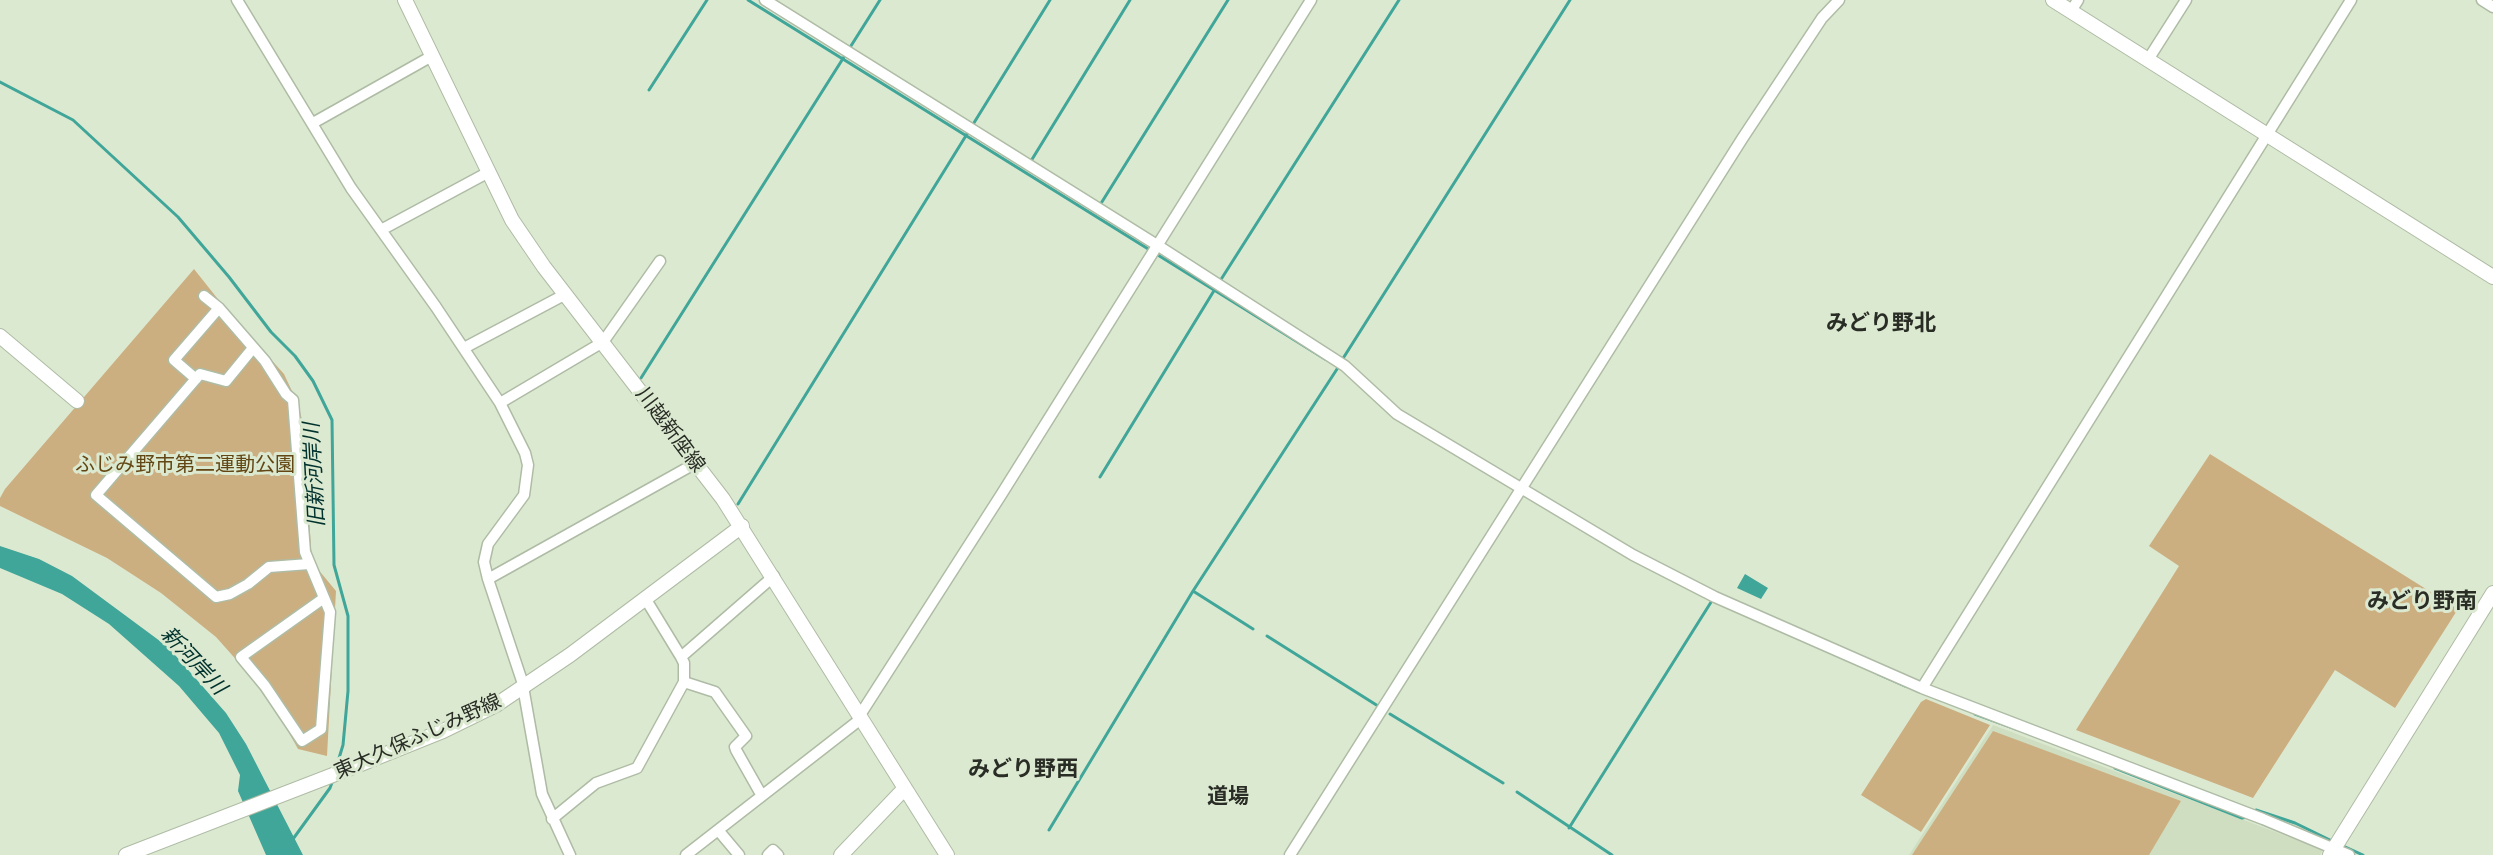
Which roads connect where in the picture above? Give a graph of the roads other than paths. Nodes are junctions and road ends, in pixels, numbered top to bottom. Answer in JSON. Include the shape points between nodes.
{"nodes":[{"id":1,"x":238,"y":0,"type":"edge"},
{"id":2,"x":405,"y":0,"type":"edge"},
{"id":3,"x":765,"y":0,"type":"edge"},
{"id":4,"x":1311,"y":0,"type":"edge"},
{"id":5,"x":1839,"y":0,"type":"edge"},
{"id":6,"x":2053,"y":0,"type":"edge"},
{"id":7,"x":2186,"y":0,"type":"edge"},
{"id":8,"x":2351,"y":0,"type":"edge"},
{"id":9,"x":2482,"y":0,"type":"edge"},
{"id":10,"x":2074,"y":6,"type":"edge"},
{"id":11,"x":2493,"y":7,"type":"edge"},
{"id":12,"x":432,"y":56,"type":"junction"},
{"id":13,"x":2145,"y":59,"type":"junction"},
{"id":14,"x":313,"y":123,"type":"junction"},
{"id":15,"x":2267,"y":135,"type":"junction"},
{"id":16,"x":487,"y":173,"type":"junction"},
{"id":17,"x":381,"y":230,"type":"junction"},
{"id":18,"x":1157,"y":245,"type":"junction"},
{"id":19,"x":660,"y":261,"type":"dead end"},
{"id":20,"x":2493,"y":277,"type":"edge"},
{"id":21,"x":564,"y":295,"type":"junction"},
{"id":22,"x":204,"y":296,"type":"dead end"},
{"id":23,"x":219,"y":308,"type":"junction"},
{"id":24,"x":0,"y":336,"type":"edge"},
{"id":25,"x":603,"y":342,"type":"junction"},
{"id":26,"x":254,"y":348,"type":"junction"},
{"id":27,"x":464,"y":348,"type":"junction"},
{"id":28,"x":196,"y":379,"type":"junction"},
{"id":29,"x":77,"y":400,"type":"dead end"},
{"id":30,"x":500,"y":403,"type":"junction"},
{"id":31,"x":696,"y":464,"type":"junction"},
{"id":32,"x":1523,"y":490,"type":"junction"},
{"id":33,"x":742,"y":526,"type":"junction"},
{"id":34,"x":309,"y":564,"type":"junction"},
{"id":35,"x":774,"y":576,"type":"junction"},
{"id":36,"x":488,"y":579,"type":"junction"},
{"id":37,"x":2493,"y":593,"type":"edge"},
{"id":38,"x":324,"y":598,"type":"junction"},
{"id":39,"x":645,"y":598,"type":"junction"},
{"id":40,"x":681,"y":657,"type":"junction"},
{"id":41,"x":684,"y":682,"type":"junction"},
{"id":42,"x":524,"y":688,"type":"junction"},
{"id":43,"x":1922,"y":688,"type":"junction"},
{"id":44,"x":861,"y":717,"type":"junction"},
{"id":45,"x":905,"y":788,"type":"junction"},
{"id":46,"x":762,"y":796,"type":"junction"},
{"id":47,"x":552,"y":819,"type":"junction"},
{"id":48,"x":718,"y":830,"type":"junction"},
{"id":49,"x":2332,"y":852,"type":"edge"},
{"id":50,"x":126,"y":855,"type":"edge"},
{"id":51,"x":570,"y":855,"type":"edge"},
{"id":52,"x":686,"y":855,"type":"edge"},
{"id":53,"x":739,"y":855,"type":"edge"},
{"id":54,"x":768,"y":855,"type":"edge"},
{"id":55,"x":778,"y":855,"type":"edge"},
{"id":56,"x":842,"y":855,"type":"edge"},
{"id":57,"x":947,"y":855,"type":"edge"},
{"id":58,"x":1290,"y":855,"type":"edge"},
{"id":59,"x":2349,"y":855,"type":"edge"}],
"edges":[{"from":1,"to":14,"type":"street"},
{"from":2,"to":12,"type":"main road","name":"川越新座線"},
{"from":3,"to":18,"type":"street"},
{"from":4,"to":18,"type":"street"},
{"from":5,"to":32,"type":"street","via":[[1822,18],[1742,139]]},
{"from":6,"to":10,"type":"main road"},
{"from":7,"to":13,"type":"street"},
{"from":8,"to":15,"type":"street"},
{"from":9,"to":11,"type":"street"},
{"from":10,"to":13,"type":"main road"},
{"from":12,"to":14,"type":"street"},
{"from":12,"to":16,"type":"main road","name":"川越新座線"},
{"from":13,"to":15,"type":"main road"},
{"from":14,"to":17,"type":"street"},
{"from":15,"to":20,"type":"main road"},
{"from":15,"to":43,"type":"street"},
{"from":16,"to":17,"type":"street"},
{"from":16,"to":21,"type":"main road","name":"川越新座線","via":[[512,220]]},
{"from":17,"to":27,"type":"street"},
{"from":18,"to":32,"type":"street","via":[[1345,366],[1397,414]]},
{"from":18,"to":44,"type":"street"},
{"from":19,"to":25,"type":"street"},
{"from":21,"to":25,"type":"main road","name":"川越新座線"},
{"from":21,"to":27,"type":"street"},
{"from":22,"to":23,"type":"street"},
{"from":23,"to":26,"type":"street"},
{"from":23,"to":28,"type":"street","via":[[174,360]]},
{"from":24,"to":29,"type":"main road"},
{"from":25,"to":30,"type":"street"},
{"from":25,"to":31,"type":"main road","name":"川越新座線"},
{"from":26,"to":28,"type":"street","via":[[226,381],[200,374]]},
{"from":26,"to":34,"type":"street","via":[[293,400]]},
{"from":27,"to":30,"type":"street"},
{"from":28,"to":34,"type":"street","via":[[96,495],[216,597],[248,584],[269,567]]},
{"from":30,"to":36,"type":"street","via":[[525,453],[527,482],[524,495],[488,544],[484,562]]},
{"from":31,"to":33,"type":"main road","name":"川越新座線"},
{"from":31,"to":36,"type":"street"},
{"from":32,"to":43,"type":"street","via":[[1706,592]]},
{"from":32,"to":58,"type":"street"},
{"from":33,"to":35,"type":"main road","name":"川越新座線"},
{"from":33,"to":39,"type":"main road","name":"東大久保ふじみ野線"},
{"from":34,"to":38,"type":"street"},
{"from":35,"to":40,"type":"street"},
{"from":35,"to":44,"type":"main road","name":"川越新座線"},
{"from":36,"to":42,"type":"street"},
{"from":37,"to":49,"type":"main road"},
{"from":38,"to":38,"type":"street","via":[[330,612],[321,729],[302,741],[241,657]]},
{"from":39,"to":40,"type":"street"},
{"from":39,"to":42,"type":"main road","name":"東大久保ふじみ野線"},
{"from":40,"to":41,"type":"street"},
{"from":41,"to":46,"type":"street","via":[[715,692],[746,736],[735,747]]},
{"from":41,"to":47,"type":"street","via":[[637,768],[596,783]]},
{"from":42,"to":47,"type":"street","via":[[542,794]]},
{"from":42,"to":50,"type":"main road","name":"東大久保ふじみ野線","via":[[470,719]]},
{"from":43,"to":49,"type":"street"},
{"from":44,"to":45,"type":"main road","name":"川越新座線"},
{"from":44,"to":46,"type":"street"},
{"from":45,"to":56,"type":"main road"},
{"from":45,"to":57,"type":"main road","name":"川越新座線"},
{"from":46,"to":48,"type":"street"},
{"from":47,"to":51,"type":"street"},
{"from":48,"to":52,"type":"street"},
{"from":48,"to":53,"type":"street"},
{"from":49,"to":59,"type":"street"},
{"from":54,"to":55,"type":"street","via":[[774,850]]}]}
